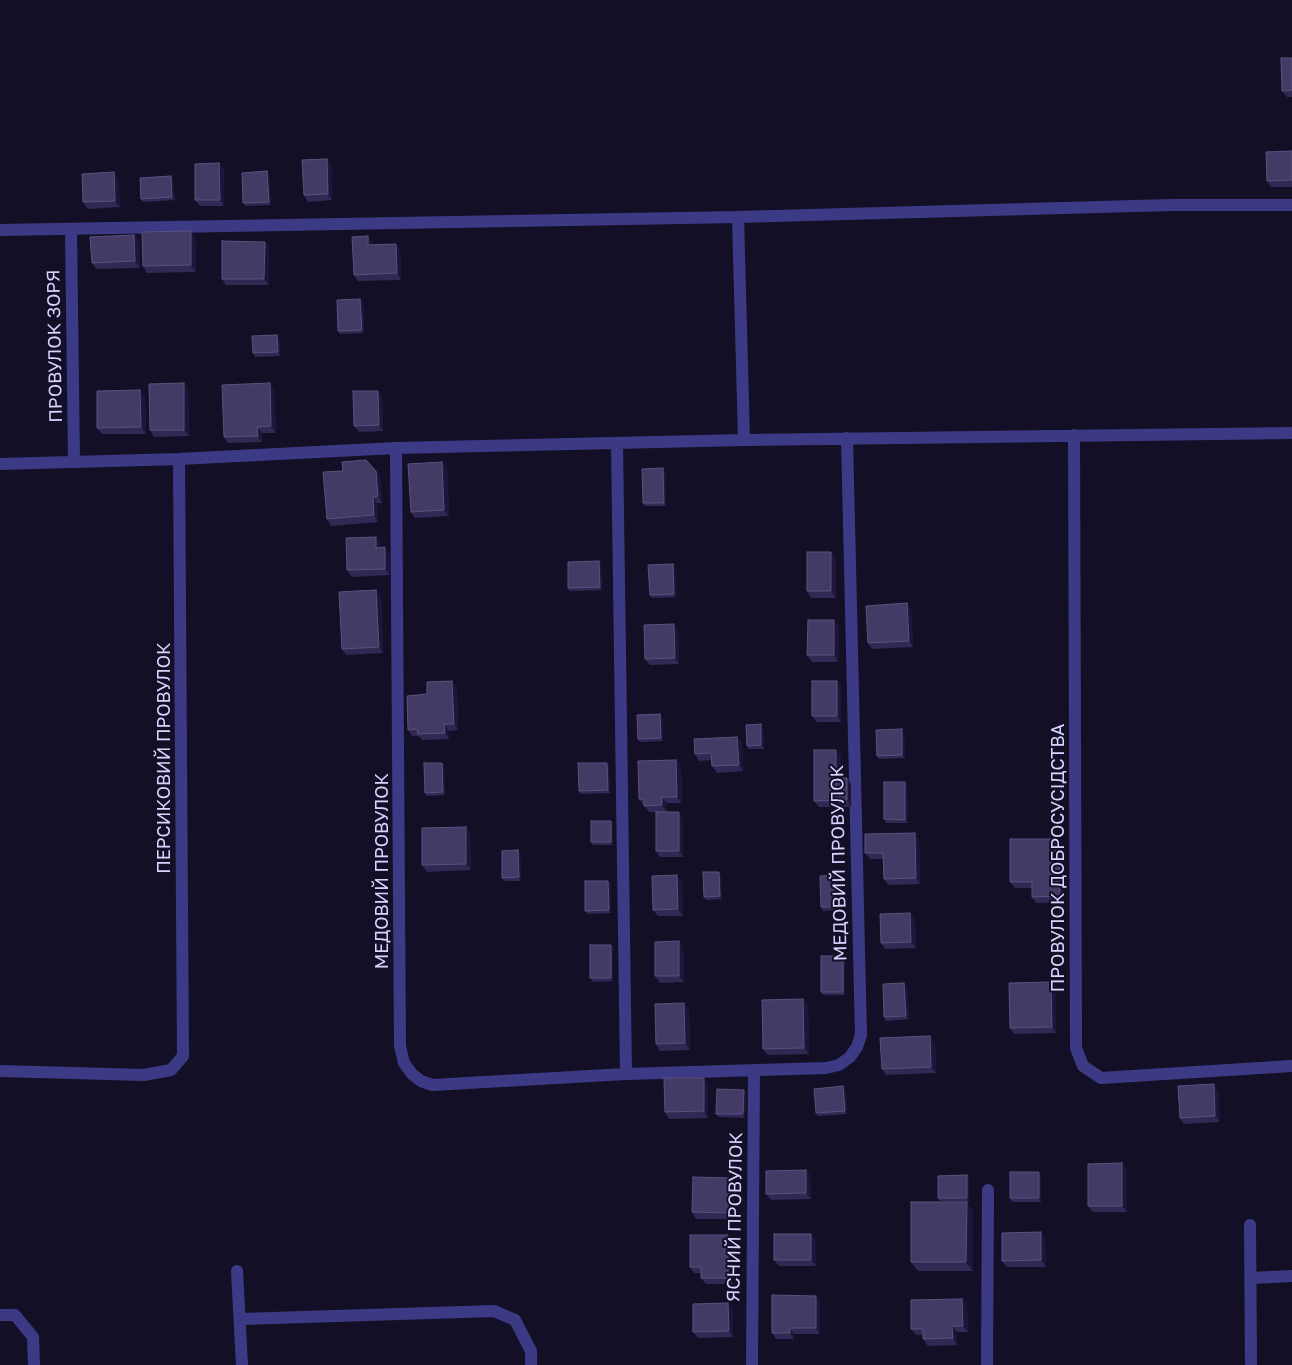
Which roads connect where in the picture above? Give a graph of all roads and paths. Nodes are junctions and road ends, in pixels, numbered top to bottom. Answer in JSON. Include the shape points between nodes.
{"nodes":[{"id":1,"x":1292,"y":205,"type":"edge"},
{"id":2,"x":738,"y":217,"type":"junction"},
{"id":3,"x":71,"y":229,"type":"junction"},
{"id":4,"x":0,"y":230,"type":"edge"},
{"id":5,"x":1292,"y":433,"type":"edge"},
{"id":6,"x":1074,"y":436,"type":"junction"},
{"id":7,"x":847,"y":438,"type":"junction"},
{"id":8,"x":744,"y":440,"type":"junction"},
{"id":9,"x":617,"y":443,"type":"junction"},
{"id":10,"x":396,"y":448,"type":"junction"},
{"id":11,"x":179,"y":459,"type":"junction"},
{"id":12,"x":74,"y":462,"type":"junction"},
{"id":13,"x":0,"y":464,"type":"edge"},
{"id":14,"x":1292,"y":1066,"type":"edge"},
{"id":15,"x":754,"y":1070,"type":"junction"},
{"id":16,"x":0,"y":1071,"type":"edge"},
{"id":17,"x":626,"y":1074,"type":"junction"},
{"id":18,"x":988,"y":1190,"type":"dead end"},
{"id":19,"x":1250,"y":1225,"type":"dead end"},
{"id":20,"x":237,"y":1271,"type":"dead end"},
{"id":21,"x":1292,"y":1276,"type":"edge"},
{"id":22,"x":1251,"y":1278,"type":"junction"},
{"id":23,"x":0,"y":1315,"type":"edge"},
{"id":24,"x":241,"y":1318,"type":"junction"},
{"id":25,"x":34,"y":1365,"type":"edge"},
{"id":26,"x":242,"y":1365,"type":"edge"},
{"id":27,"x":531,"y":1365,"type":"edge"},
{"id":28,"x":752,"y":1365,"type":"edge"},
{"id":29,"x":987,"y":1365,"type":"edge"},
{"id":30,"x":1251,"y":1365,"type":"edge"}],
"edges":[{"from":1,"to":2,"type":"street","via":[[1171,205]]},
{"from":2,"to":3,"type":"street"},
{"from":2,"to":8,"type":"street"},
{"from":3,"to":4,"type":"street"},
{"from":3,"to":12,"type":"street","name":"ПРОВУЛОК ЗОРЯ"},
{"from":5,"to":6,"type":"street"},
{"from":6,"to":7,"type":"street"},
{"from":6,"to":14,"type":"street","name":"ПРОВУЛОК ДОБРОСУСІДСТВА","via":[[1076,1048],[1082,1066],[1101,1078]]},
{"from":7,"to":8,"type":"street"},
{"from":7,"to":15,"type":"street","name":"МЕДОВИЙ ПРОВУЛОК","via":[[861,1036],[850,1057],[839,1065]]},
{"from":8,"to":9,"type":"street"},
{"from":9,"to":10,"type":"street"},
{"from":9,"to":17,"type":"street"},
{"from":10,"to":11,"type":"street"},
{"from":10,"to":17,"type":"street","name":"МЕДОВИЙ ПРОВУЛОК","via":[[400,1046],[404,1063],[412,1074],[432,1085]]},
{"from":11,"to":12,"type":"street"},
{"from":11,"to":16,"type":"street","name":"ПЕРСИКОВИЙ ПРОВУЛОК","via":[[183,1056],[171,1070],[144,1075]]},
{"from":12,"to":13,"type":"street"},
{"from":15,"to":17,"type":"street","name":"МЕДОВИЙ ПРОВУЛОК"},
{"from":15,"to":28,"type":"street","name":"ЯСНИЙ ПРОВУЛОК"},
{"from":18,"to":29,"type":"street"},
{"from":19,"to":22,"type":"street"},
{"from":20,"to":24,"type":"street"},
{"from":21,"to":22,"type":"street"},
{"from":22,"to":30,"type":"street"},
{"from":23,"to":25,"type":"street","via":[[15,1315],[33,1337]]},
{"from":24,"to":26,"type":"street"},
{"from":24,"to":27,"type":"street","via":[[494,1312],[515,1320],[531,1351]]}]}
